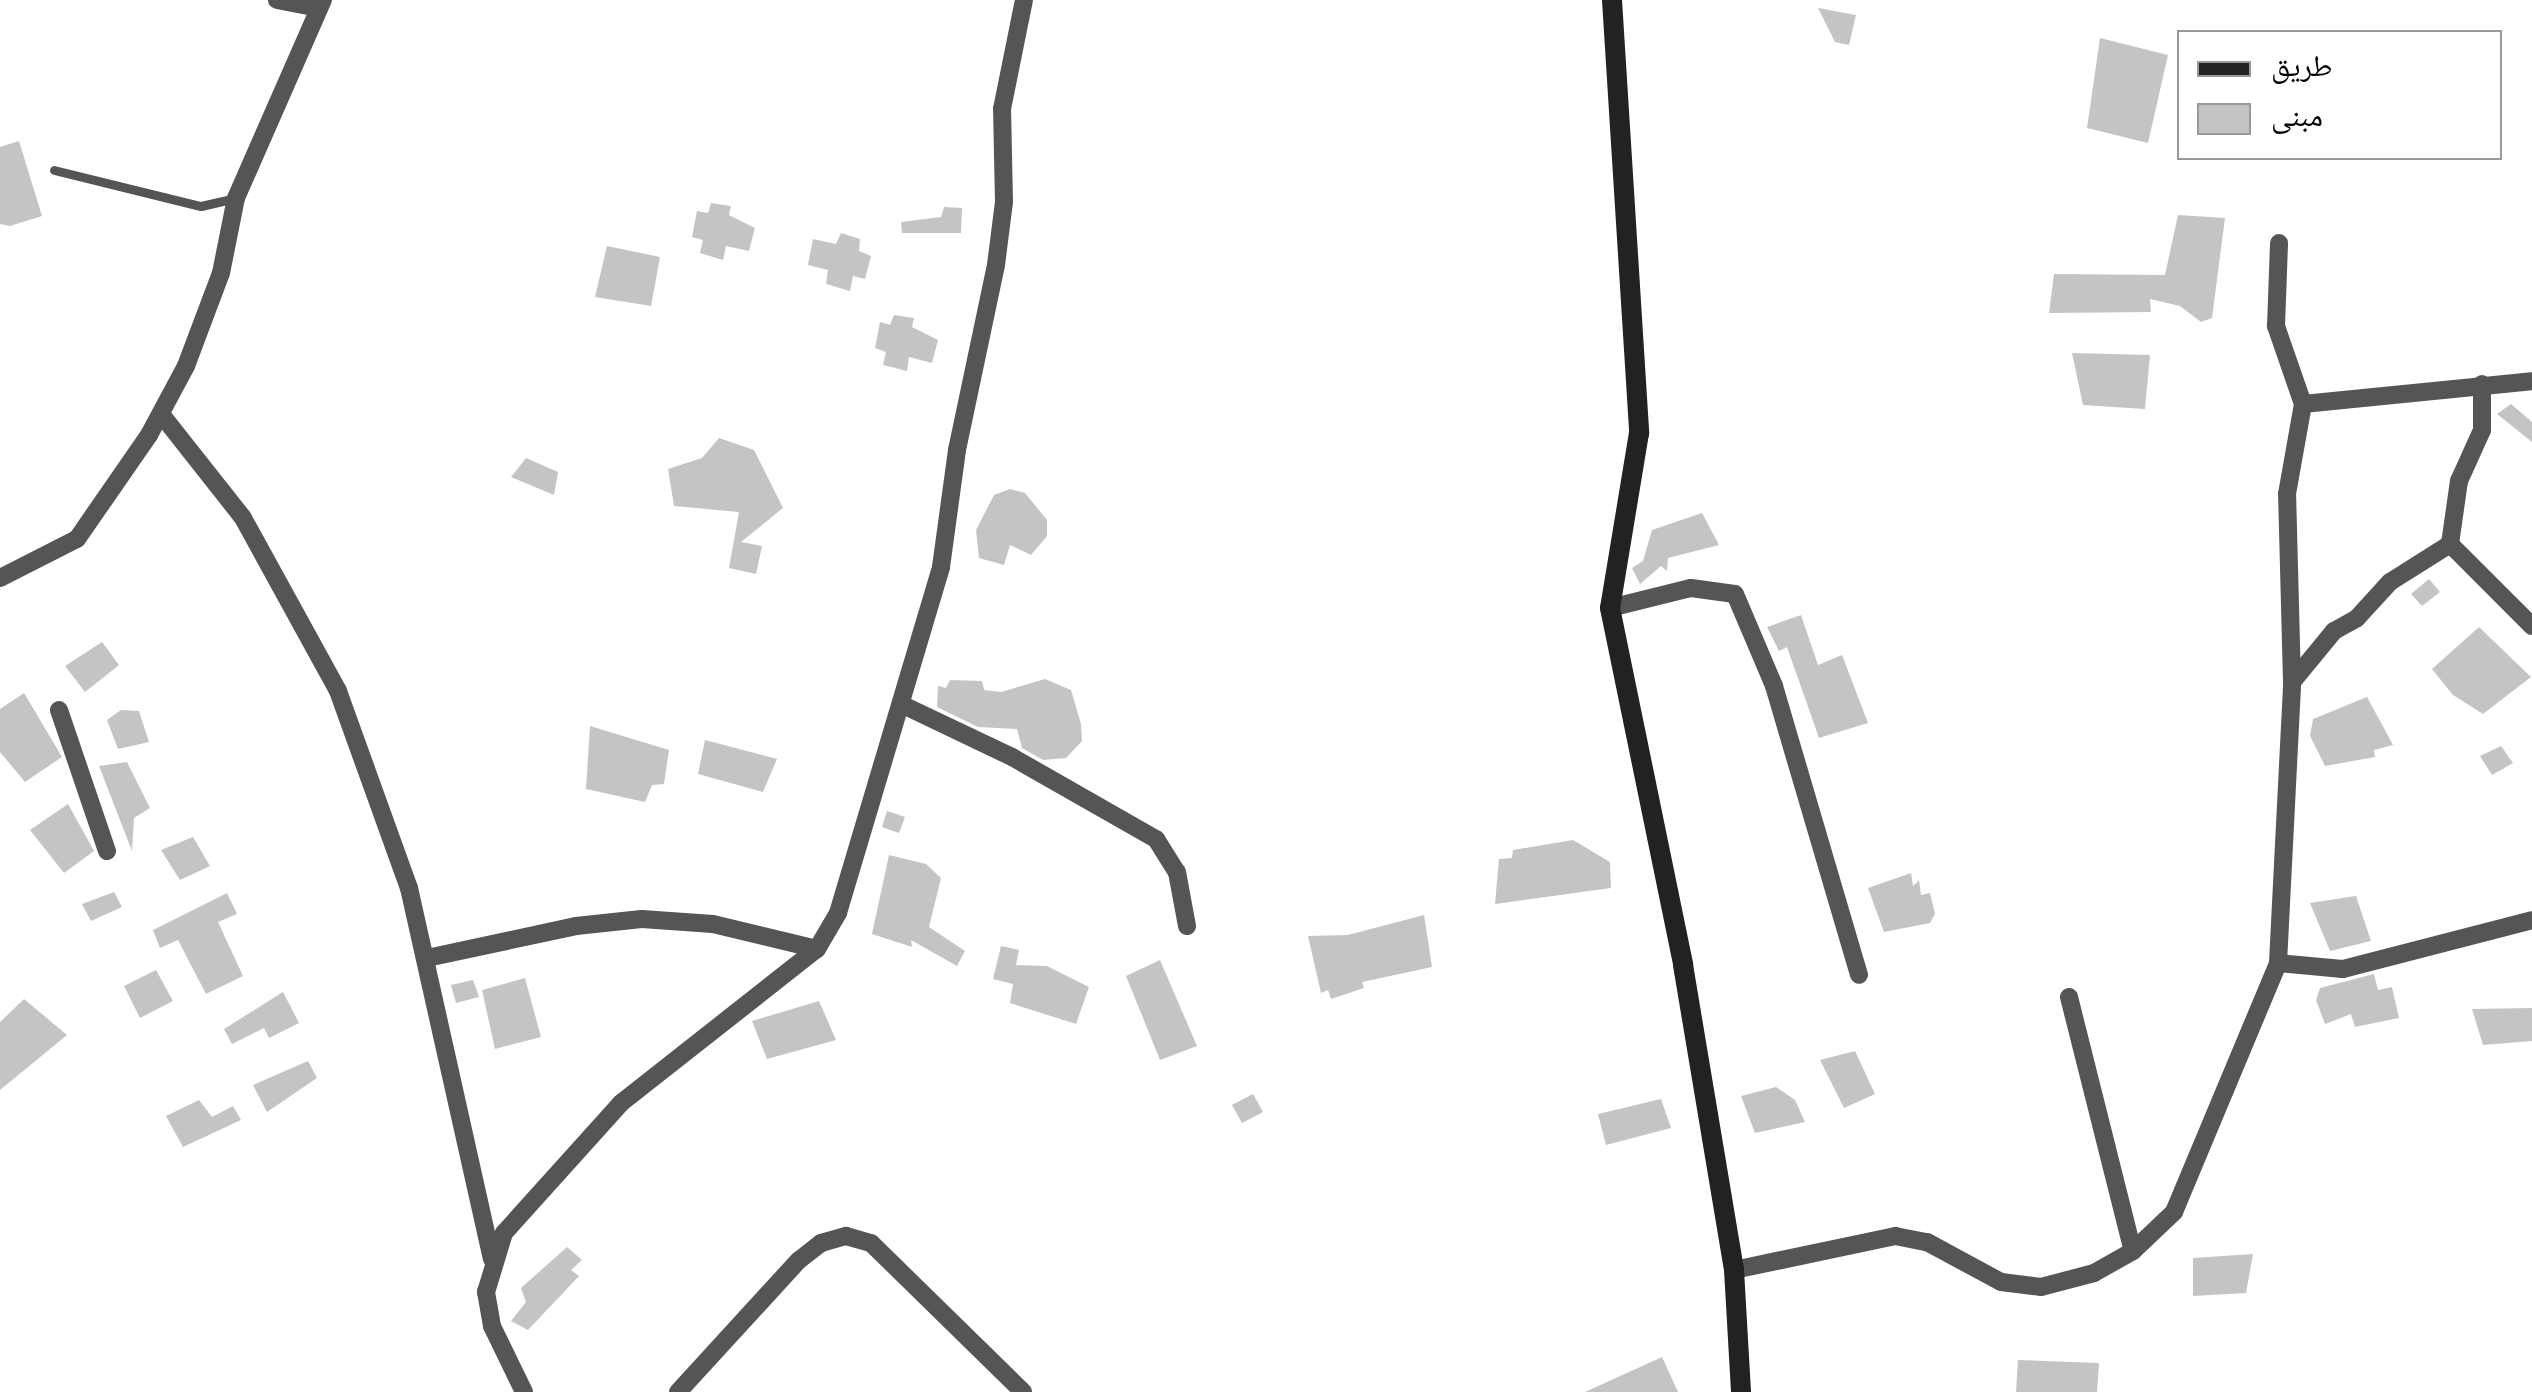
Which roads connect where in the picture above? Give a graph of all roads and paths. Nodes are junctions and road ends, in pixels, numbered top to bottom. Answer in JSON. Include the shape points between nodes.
{"nodes":[{"id":1,"x":277,"y":0,"type":"edge"},
{"id":2,"x":1024,"y":0,"type":"edge"},
{"id":3,"x":1612,"y":0,"type":"edge"},
{"id":4,"x":320,"y":4,"type":"edge"},
{"id":5,"x":54,"y":170,"type":"dead end"},
{"id":6,"x":236,"y":198,"type":"junction"},
{"id":7,"x":2280,"y":244,"type":"dead end"},
{"id":8,"x":2532,"y":381,"type":"edge"},
{"id":9,"x":2482,"y":384,"type":"junction"},
{"id":10,"x":2303,"y":404,"type":"junction"},
{"id":11,"x":161,"y":414,"type":"junction"},
{"id":12,"x":2450,"y":544,"type":"junction"},
{"id":13,"x":0,"y":578,"type":"edge"},
{"id":14,"x":1610,"y":608,"type":"junction"},
{"id":15,"x":2532,"y":626,"type":"edge"},
{"id":16,"x":2292,"y":682,"type":"junction"},
{"id":17,"x":905,"y":706,"type":"junction"},
{"id":18,"x":59,"y":710,"type":"dead end"},
{"id":19,"x":107,"y":851,"type":"dead end"},
{"id":20,"x":2532,"y":920,"type":"edge"},
{"id":21,"x":1187,"y":926,"type":"dead end"},
{"id":22,"x":817,"y":950,"type":"junction"},
{"id":23,"x":426,"y":958,"type":"junction"},
{"id":24,"x":2278,"y":964,"type":"junction"},
{"id":25,"x":1860,"y":975,"type":"dead end"},
{"id":26,"x":2069,"y":997,"type":"dead end"},
{"id":27,"x":2133,"y":1250,"type":"junction"},
{"id":28,"x":492,"y":1259,"type":"junction"},
{"id":29,"x":1734,"y":1270,"type":"junction"},
{"id":30,"x":524,"y":1392,"type":"edge"},
{"id":31,"x":678,"y":1392,"type":"edge"},
{"id":32,"x":1023,"y":1392,"type":"edge"},
{"id":33,"x":1741,"y":1392,"type":"edge"}],
"edges":[{"from":1,"to":4,"type":"street"},
{"from":2,"to":17,"type":"street","via":[[1002,109],[1004,202],[996,265],[956,450],[941,567]]},
{"from":3,"to":14,"type":"street","via":[[1639,433]]},
{"from":4,"to":6,"type":"street"},
{"from":5,"to":6,"type":"lane","via":[[202,206]]},
{"from":6,"to":11,"type":"street","via":[[221,273]]},
{"from":7,"to":10,"type":"street","via":[[2276,326]]},
{"from":8,"to":9,"type":"street"},
{"from":9,"to":10,"type":"street","via":[[2360,403]]},
{"from":9,"to":12,"type":"street","via":[[2482,430],[2459,482]]},
{"from":10,"to":16,"type":"street","via":[[2287,494]]},
{"from":11,"to":13,"type":"street","via":[[77,540]]},
{"from":11,"to":23,"type":"street","via":[[242,518],[338,691],[409,888]]},
{"from":12,"to":15,"type":"street"},
{"from":12,"to":16,"type":"street","via":[[2390,582],[2334,631]]},
{"from":14,"to":25,"type":"street","via":[[1691,588],[1735,594],[1774,686]]},
{"from":14,"to":29,"type":"street","via":[[1682,964]]},
{"from":16,"to":24,"type":"street"},
{"from":17,"to":21,"type":"street","via":[[1012,757],[1156,839],[1177,872]]},
{"from":17,"to":22,"type":"street","via":[[838,913]]},
{"from":18,"to":19,"type":"street"},
{"from":20,"to":24,"type":"street","via":[[2344,969]]},
{"from":22,"to":23,"type":"street","via":[[713,924],[642,919]]},
{"from":22,"to":28,"type":"street","via":[[620,1102],[564,1160]]},
{"from":23,"to":28,"type":"street"},
{"from":24,"to":27,"type":"street","via":[[2174,1212]]},
{"from":26,"to":27,"type":"street"},
{"from":27,"to":29,"type":"street","via":[[2094,1274],[2041,1287],[2001,1282],[1927,1242],[1895,1236]]},
{"from":28,"to":30,"type":"street","via":[[486,1292],[492,1326]]},
{"from":29,"to":33,"type":"street"},
{"from":31,"to":32,"type":"street","via":[[798,1261],[821,1242],[846,1236],[871,1242]]}]}
